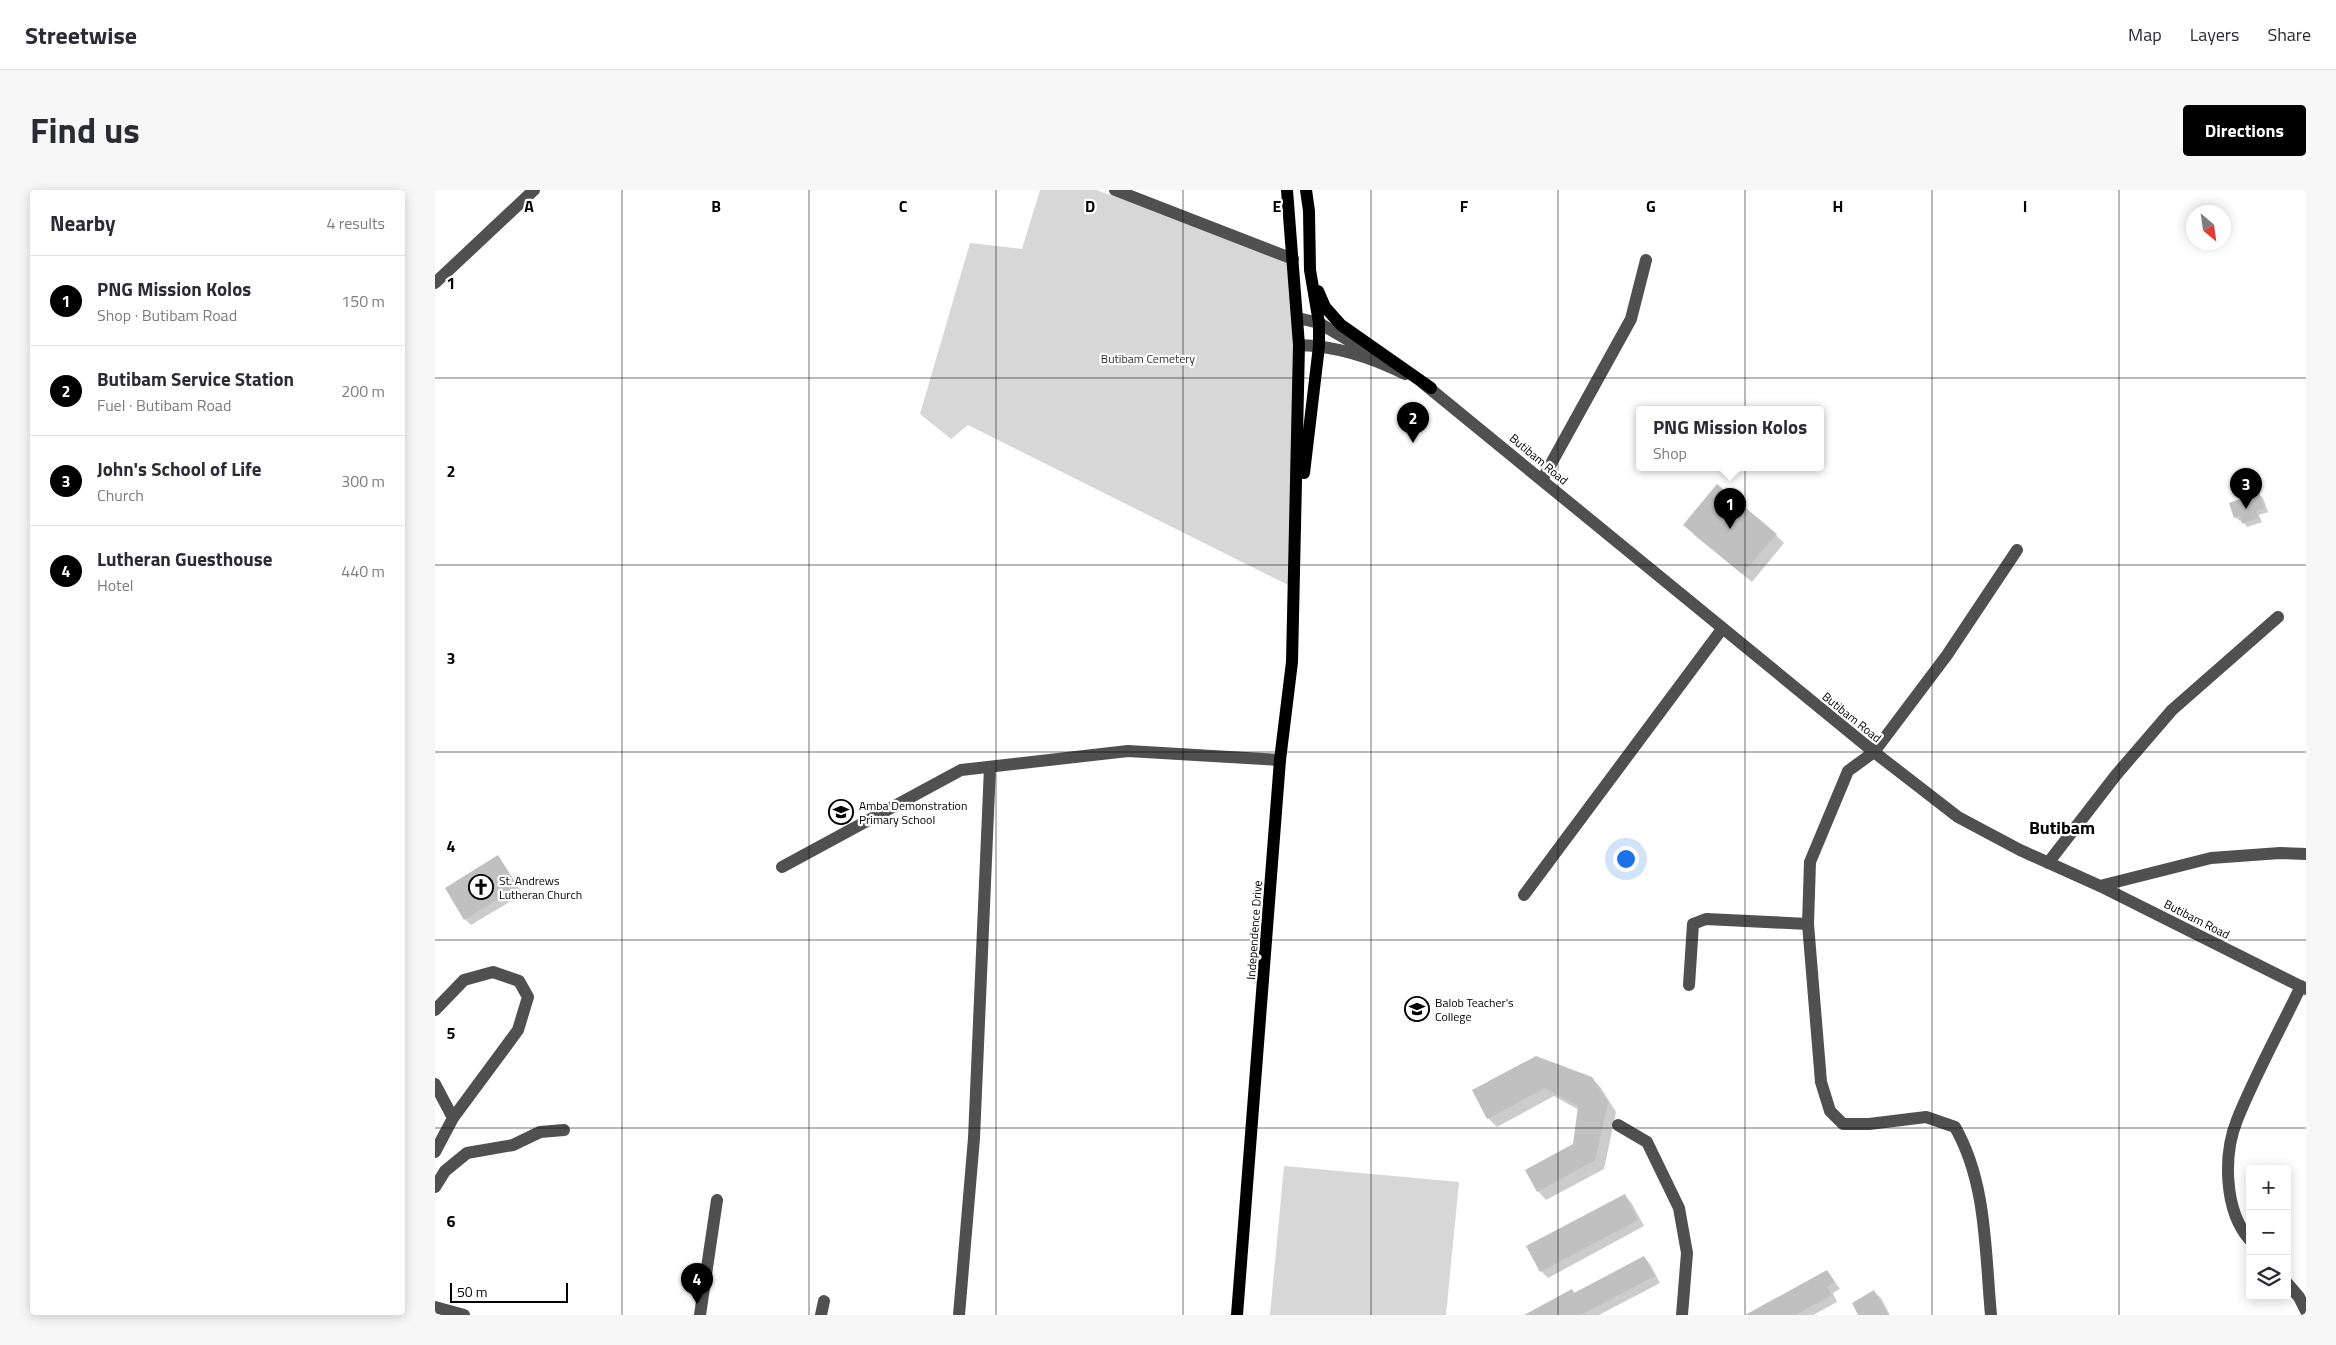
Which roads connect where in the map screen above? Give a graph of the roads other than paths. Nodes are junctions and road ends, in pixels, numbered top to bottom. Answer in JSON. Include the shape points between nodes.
{"nodes":[{"id":1,"x":534,"y":190,"type":"edge"},
{"id":2,"x":1115,"y":190,"type":"edge"},
{"id":3,"x":1287,"y":190,"type":"edge"},
{"id":4,"x":1306,"y":190,"type":"edge"},
{"id":5,"x":1293,"y":259,"type":"junction"},
{"id":6,"x":1646,"y":260,"type":"dead end"},
{"id":7,"x":1310,"y":270,"type":"junction"},
{"id":8,"x":435,"y":283,"type":"edge"},
{"id":9,"x":1298,"y":318,"type":"junction"},
{"id":10,"x":1319,"y":323,"type":"junction"},
{"id":11,"x":1299,"y":346,"type":"junction"},
{"id":12,"x":1319,"y":346,"type":"junction"},
{"id":13,"x":1431,"y":388,"type":"junction"},
{"id":14,"x":1542,"y":480,"type":"junction"},
{"id":15,"x":1295,"y":548,"type":"junction"},
{"id":16,"x":2017,"y":550,"type":"dead end"},
{"id":17,"x":2278,"y":617,"type":"dead end"},
{"id":18,"x":1723,"y":629,"type":"junction"},
{"id":19,"x":1873,"y":752,"type":"junction"},
{"id":20,"x":1279,"y":760,"type":"junction"},
{"id":21,"x":990,"y":767,"type":"junction"},
{"id":22,"x":2306,"y":854,"type":"edge"},
{"id":23,"x":2048,"y":863,"type":"junction"},
{"id":24,"x":782,"y":867,"type":"dead end"},
{"id":25,"x":2100,"y":886,"type":"junction"},
{"id":26,"x":1524,"y":895,"type":"dead end"},
{"id":27,"x":1808,"y":924,"type":"junction"},
{"id":28,"x":1689,"y":985,"type":"dead end"},
{"id":29,"x":2303,"y":987,"type":"edge"},
{"id":30,"x":435,"y":1010,"type":"edge"},
{"id":31,"x":435,"y":1084,"type":"edge"},
{"id":32,"x":453,"y":1118,"type":"junction"},
{"id":33,"x":1618,"y":1125,"type":"dead end"},
{"id":34,"x":564,"y":1130,"type":"dead end"},
{"id":35,"x":435,"y":1152,"type":"edge"},
{"id":36,"x":435,"y":1187,"type":"edge"},
{"id":37,"x":717,"y":1200,"type":"dead end"},
{"id":38,"x":2246,"y":1236,"type":"edge"},
{"id":39,"x":2291,"y":1288,"type":"edge"},
{"id":40,"x":824,"y":1300,"type":"dead end"},
{"id":41,"x":435,"y":1307,"type":"edge"},
{"id":42,"x":2306,"y":1311,"type":"edge"},
{"id":43,"x":464,"y":1315,"type":"edge"},
{"id":44,"x":700,"y":1315,"type":"edge"},
{"id":45,"x":821,"y":1315,"type":"edge"},
{"id":46,"x":959,"y":1315,"type":"edge"},
{"id":47,"x":1237,"y":1315,"type":"edge"},
{"id":48,"x":1683,"y":1315,"type":"edge"},
{"id":49,"x":1991,"y":1315,"type":"edge"}],
"edges":[{"from":1,"to":8,"type":"street"},
{"from":2,"to":5,"type":"street"},
{"from":3,"to":5,"type":"main road"},
{"from":4,"to":7,"type":"main road"},
{"from":5,"to":9,"type":"main road"},
{"from":6,"to":14,"type":"street","via":[[1631,319]]},
{"from":7,"to":10,"type":"main road"},
{"from":7,"to":13,"type":"main road","via":[[1325,307],[1341,325]]},
{"from":9,"to":10,"type":"street","name":"Butibam Road"},
{"from":9,"to":11,"type":"main road"},
{"from":10,"to":12,"type":"main road"},
{"from":10,"to":13,"type":"street","name":"Butibam Road"},
{"from":11,"to":12,"type":"street","name":"Butibam Road"},
{"from":11,"to":15,"type":"main road"},
{"from":12,"to":13,"type":"street","name":"Butibam Road","via":[[1368,357]]},
{"from":12,"to":15,"type":"main road"},
{"from":13,"to":14,"type":"street","name":"Butibam Road"},
{"from":14,"to":18,"type":"street","name":"Butibam Road"},
{"from":15,"to":20,"type":"main road","name":"Independence Drive","via":[[1292,662]]},
{"from":16,"to":19,"type":"street","via":[[1947,655]]},
{"from":17,"to":23,"type":"street","via":[[2172,710],[2116,775]]},
{"from":18,"to":19,"type":"street","name":"Butibam Road"},
{"from":18,"to":26,"type":"street"},
{"from":19,"to":23,"type":"street","name":"Butibam Road","via":[[1958,817]]},
{"from":19,"to":27,"type":"street","via":[[1847,771],[1810,862]]},
{"from":20,"to":21,"type":"street","via":[[1128,751]]},
{"from":20,"to":47,"type":"main road","name":"Independence Drive"},
{"from":21,"to":24,"type":"street","via":[[961,770]]},
{"from":21,"to":46,"type":"street","via":[[974,1138]]},
{"from":22,"to":25,"type":"street","via":[[2211,858]]},
{"from":23,"to":25,"type":"street","name":"Butibam Road"},
{"from":25,"to":29,"type":"street","name":"Butibam Road"},
{"from":27,"to":28,"type":"street","via":[[1706,919],[1693,924]]},
{"from":27,"to":49,"type":"street","via":[[1821,1082],[1830,1111],[1843,1124],[1926,1117],[1955,1127],[1967,1147],[1978,1185]]},
{"from":29,"to":38,"type":"street","via":[[2236,1122],[2229,1158],[2232,1205]]},
{"from":30,"to":32,"type":"street","via":[[464,980],[493,972],[519,981],[528,997],[518,1030]]},
{"from":31,"to":32,"type":"street"},
{"from":32,"to":35,"type":"street"},
{"from":33,"to":48,"type":"street","via":[[1647,1142],[1679,1208],[1687,1253]]},
{"from":34,"to":36,"type":"street","via":[[540,1132],[513,1145],[467,1153],[445,1171]]},
{"from":37,"to":44,"type":"street"},
{"from":39,"to":42,"type":"street"},
{"from":40,"to":45,"type":"street"},
{"from":41,"to":43,"type":"street"}]}
